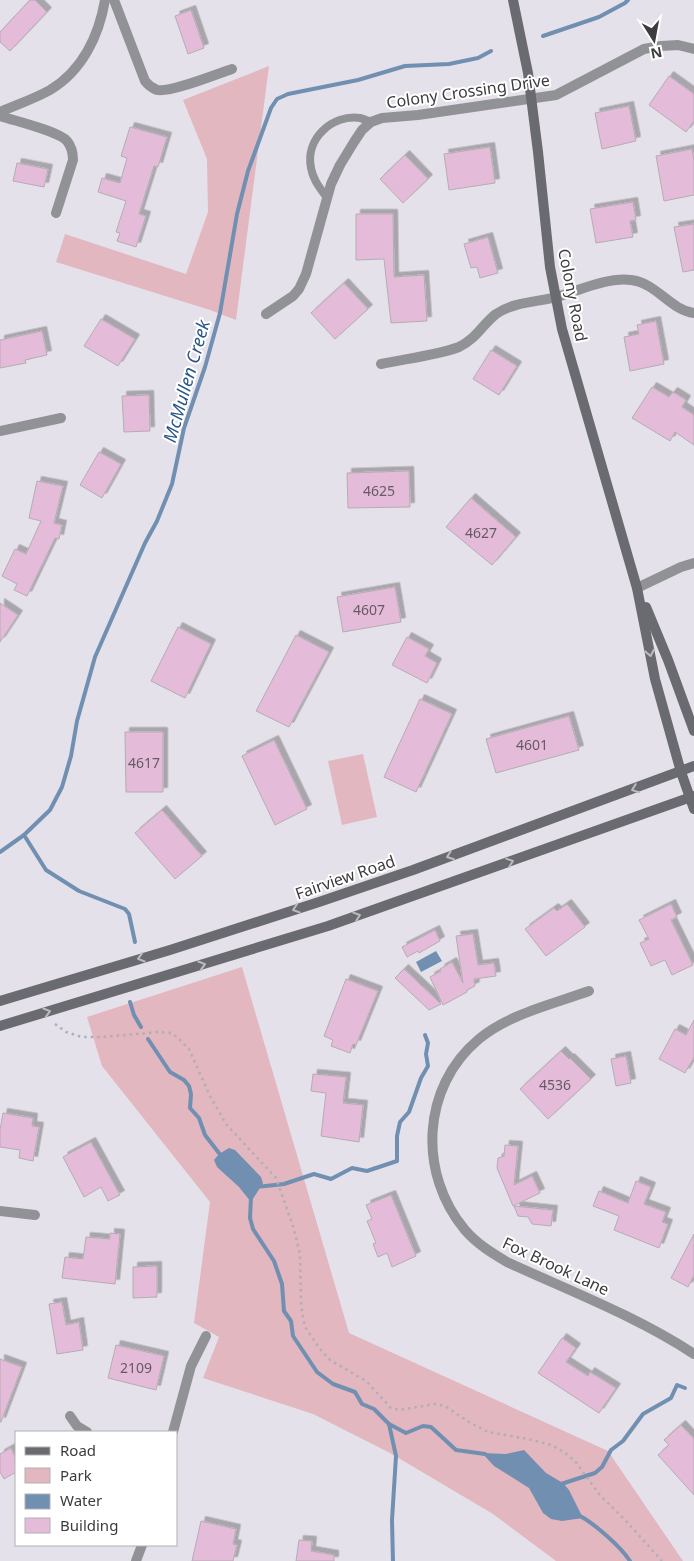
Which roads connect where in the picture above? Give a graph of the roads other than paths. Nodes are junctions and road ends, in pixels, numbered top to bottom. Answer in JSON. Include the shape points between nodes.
{"nodes":[{"id":1,"x":105,"y":0,"type":"edge"},
{"id":2,"x":114,"y":0,"type":"edge"},
{"id":3,"x":513,"y":0,"type":"edge"},
{"id":4,"x":694,"y":49,"type":"edge"},
{"id":5,"x":232,"y":69,"type":"dead end"},
{"id":6,"x":532,"y":99,"type":"junction"},
{"id":7,"x":0,"y":114,"type":"edge"},
{"id":8,"x":371,"y":122,"type":"junction"},
{"id":9,"x":327,"y":198,"type":"junction"},
{"id":10,"x":56,"y":213,"type":"dead end"},
{"id":11,"x":555,"y":297,"type":"junction"},
{"id":12,"x":694,"y":313,"type":"edge"},
{"id":13,"x":266,"y":314,"type":"dead end"},
{"id":14,"x":381,"y":364,"type":"dead end"},
{"id":15,"x":61,"y":418,"type":"dead end"},
{"id":16,"x":0,"y":431,"type":"edge"},
{"id":17,"x":694,"y":563,"type":"edge"},
{"id":18,"x":637,"y":588,"type":"junction"},
{"id":19,"x":694,"y":731,"type":"edge"},
{"id":20,"x":694,"y":766,"type":"edge"},
{"id":21,"x":681,"y":772,"type":"junction"},
{"id":22,"x":692,"y":797,"type":"edge"},
{"id":23,"x":694,"y":809,"type":"edge"},
{"id":24,"x":590,"y":991,"type":"dead end"},
{"id":25,"x":0,"y":1001,"type":"edge"},
{"id":26,"x":0,"y":1026,"type":"edge"},
{"id":27,"x":0,"y":1211,"type":"edge"},
{"id":28,"x":35,"y":1215,"type":"dead end"},
{"id":29,"x":206,"y":1336,"type":"dead end"},
{"id":30,"x":694,"y":1354,"type":"edge"},
{"id":31,"x":70,"y":1416,"type":"dead end"},
{"id":32,"x":86,"y":1431,"type":"edge"},
{"id":33,"x":173,"y":1431,"type":"edge"},
{"id":34,"x":142,"y":1546,"type":"edge"},
{"id":35,"x":136,"y":1561,"type":"edge"}],
"edges":[{"from":1,"to":7,"type":"street","via":[[93,41],[68,76],[44,93]]},
{"from":2,"to":5,"type":"street","via":[[145,80],[156,90],[169,90]]},
{"from":3,"to":6,"type":"main road","name":"Colony Road"},
{"from":4,"to":6,"type":"street","name":"Colony Crossing Drive","via":[[678,45],[644,49],[562,93]]},
{"from":6,"to":8,"type":"street","name":"Colony Crossing Drive"},
{"from":6,"to":11,"type":"main road","name":"Colony Road"},
{"from":7,"to":10,"type":"street","via":[[58,135],[69,143],[73,160]]},
{"from":8,"to":9,"type":"street","name":"Colony Crossing Drive","via":[[362,130],[340,166]]},
{"from":8,"to":9,"type":"lane","via":[[361,118],[341,119],[319,134],[310,150],[310,166],[314,181]]},
{"from":9,"to":13,"type":"street","name":"Colony Crossing Drive","via":[[299,289]]},
{"from":11,"to":12,"type":"street","via":[[615,280],[630,280],[650,286],[679,308]]},
{"from":11,"to":14,"type":"street","via":[[505,309],[474,338],[459,346]]},
{"from":11,"to":18,"type":"main road","name":"Colony Road"},
{"from":15,"to":16,"type":"street"},
{"from":17,"to":18,"type":"street"},
{"from":18,"to":19,"type":"main road","name":"Colony Road"},
{"from":18,"to":21,"type":"main road","name":"Colony Road","one_way":true,"via":[[655,679]]},
{"from":20,"to":21,"type":"main road","name":"Fairview Road"},
{"from":21,"to":22,"type":"main road","name":"Colony Road"},
{"from":21,"to":25,"type":"main road","name":"Fairview Road","one_way":true,"via":[[319,902]]},
{"from":22,"to":23,"type":"main road","name":"Colony Road"},
{"from":26,"to":22,"type":"main road","one_way":true,"via":[[328,926]]},
{"from":24,"to":30,"type":"street","name":"Fox Brook Lane","via":[[508,1020],[478,1040],[462,1056],[449,1075],[436,1106],[432,1147],[434,1169],[452,1211],[465,1230],[488,1251],[633,1319]]},
{"from":27,"to":28,"type":"street"},
{"from":29,"to":33,"type":"street","via":[[192,1366]]},
{"from":31,"to":32,"type":"street"},
{"from":34,"to":35,"type":"street"}]}
